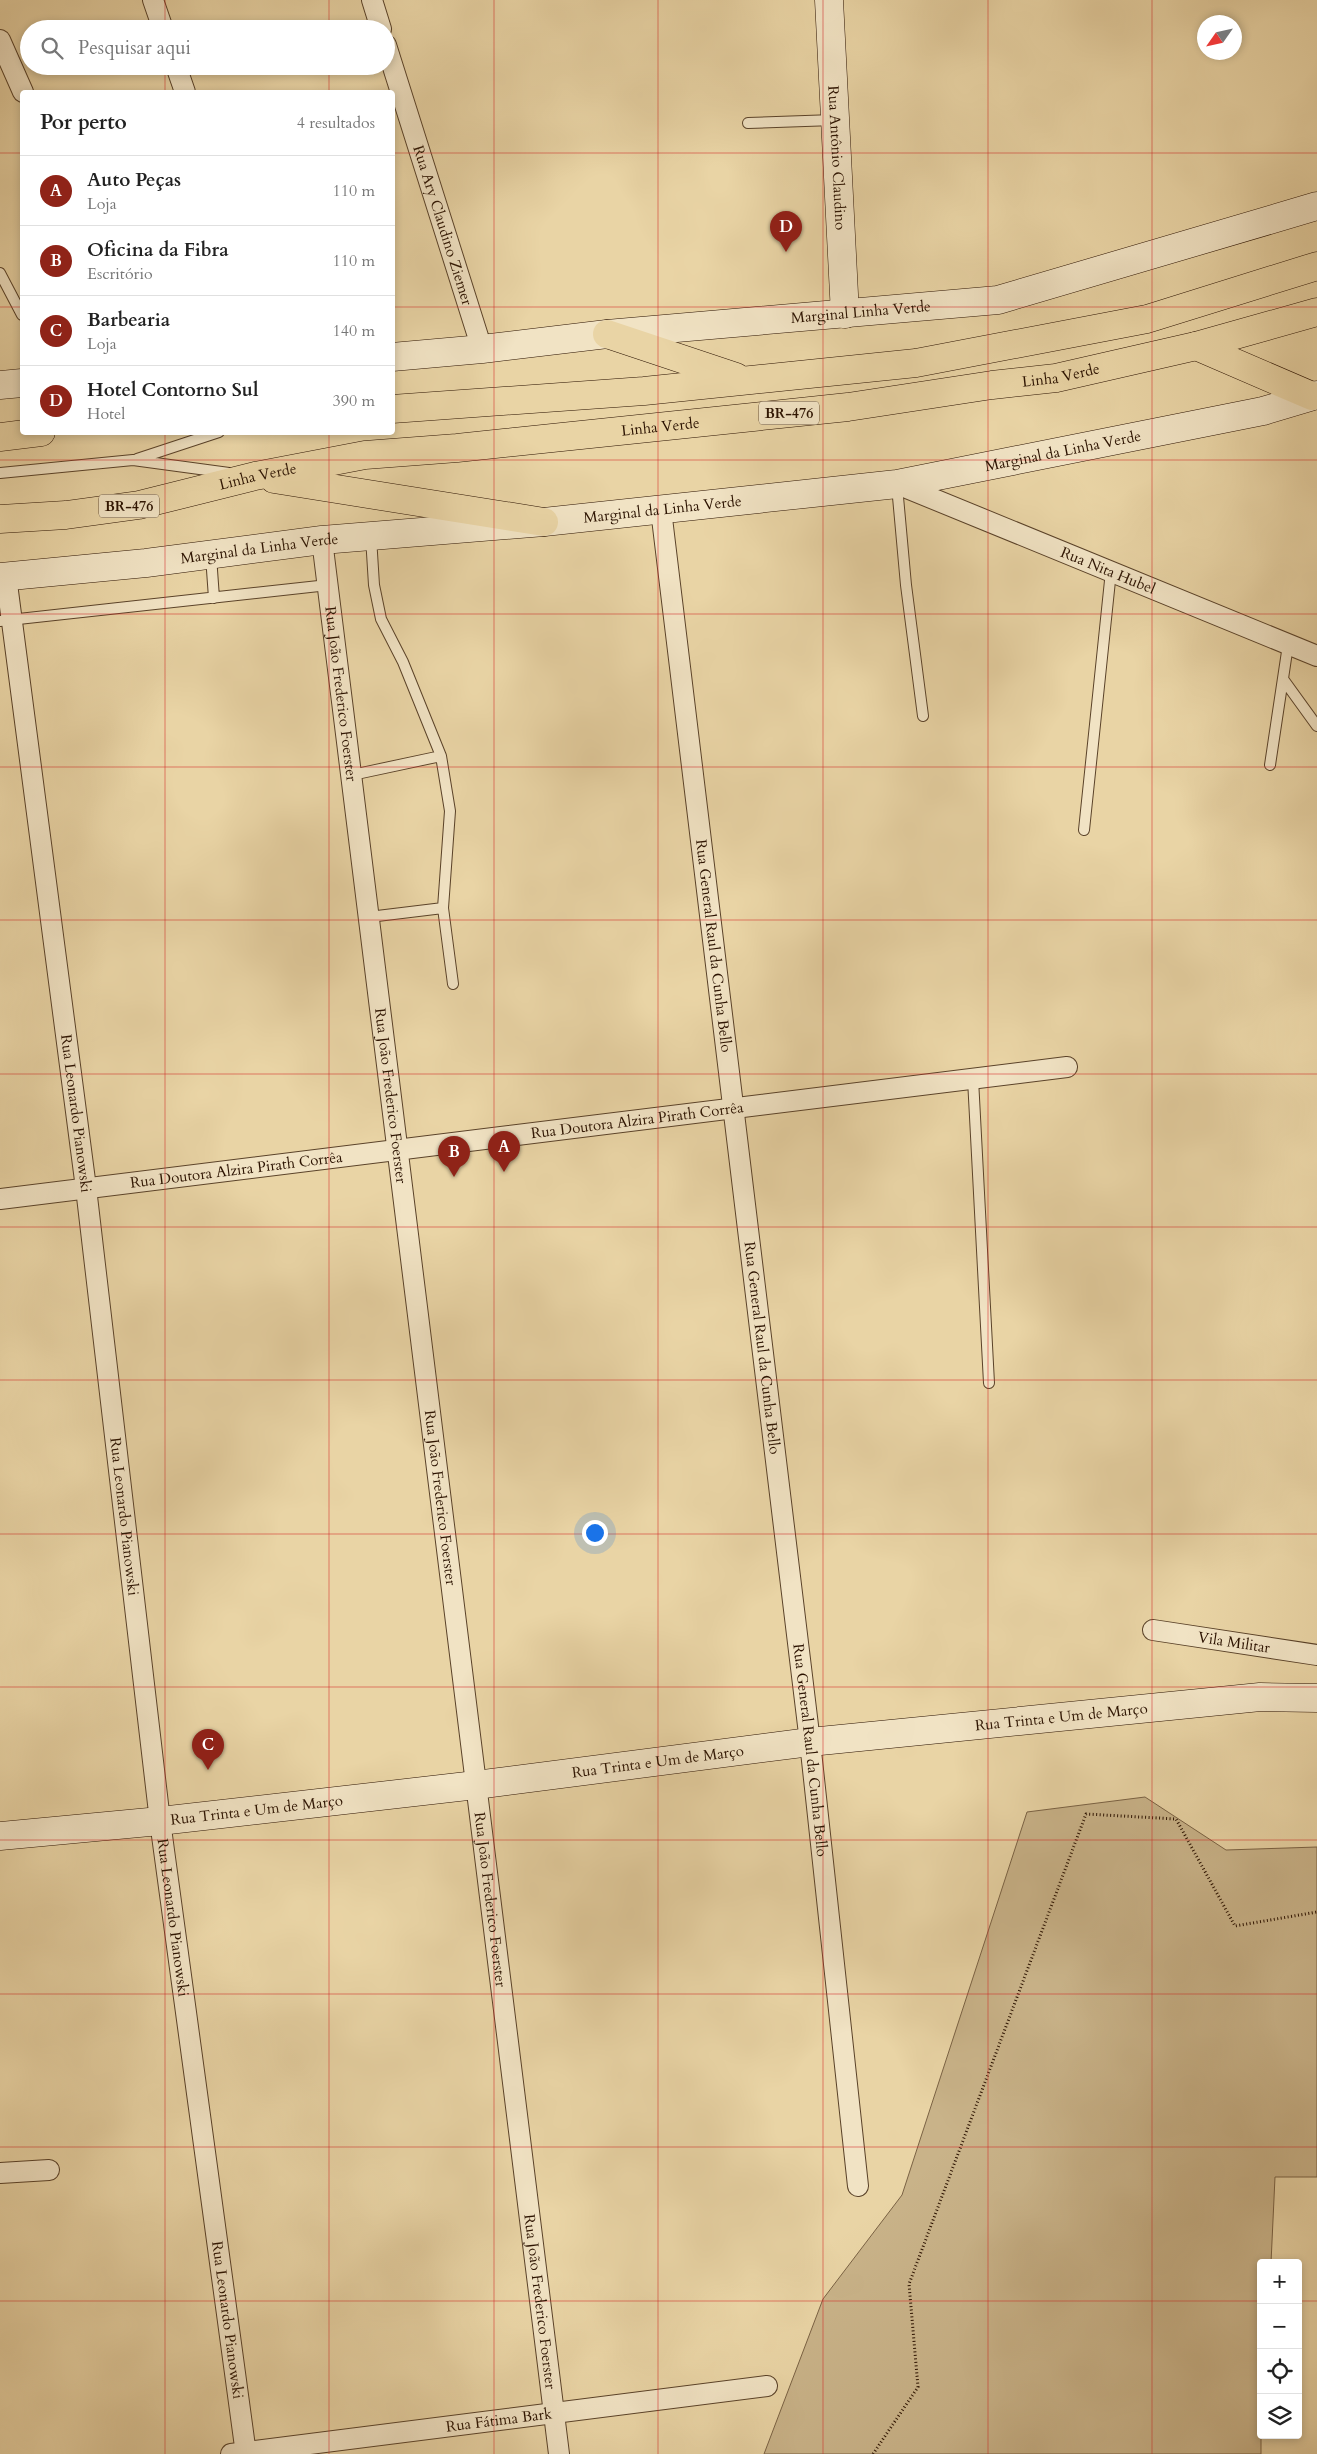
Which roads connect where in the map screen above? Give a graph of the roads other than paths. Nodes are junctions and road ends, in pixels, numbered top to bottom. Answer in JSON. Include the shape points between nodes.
{"nodes":[{"id":1,"x":153,"y":0,"type":"edge"},
{"id":2,"x":372,"y":0,"type":"edge"},
{"id":3,"x":829,"y":0,"type":"edge"},
{"id":4,"x":160,"y":20,"type":"edge"},
{"id":5,"x":378,"y":20,"type":"edge"},
{"id":6,"x":0,"y":40,"type":"edge"},
{"id":7,"x":395,"y":74,"type":"edge"},
{"id":8,"x":179,"y":75,"type":"edge"},
{"id":9,"x":22,"y":90,"type":"edge"},
{"id":10,"x":184,"y":90,"type":"edge"},
{"id":11,"x":835,"y":120,"type":"junction"},
{"id":12,"x":748,"y":123,"type":"dead end"},
{"id":13,"x":1317,"y":206,"type":"edge"},
{"id":14,"x":1317,"y":266,"type":"edge"},
{"id":15,"x":0,"y":273,"type":"edge"},
{"id":16,"x":20,"y":311,"type":"edge"},
{"id":17,"x":1317,"y":312,"type":"edge"},
{"id":18,"x":844,"y":314,"type":"junction"},
{"id":19,"x":607,"y":334,"type":"junction"},
{"id":20,"x":1196,"y":346,"type":"junction"},
{"id":21,"x":482,"y":349,"type":"junction"},
{"id":22,"x":395,"y":356,"type":"edge"},
{"id":23,"x":744,"y":380,"type":"junction"},
{"id":24,"x":20,"y":383,"type":"edge"},
{"id":25,"x":0,"y":385,"type":"edge"},
{"id":26,"x":1315,"y":396,"type":"edge"},
{"id":27,"x":395,"y":409,"type":"edge"},
{"id":28,"x":20,"y":435,"type":"edge"},
{"id":29,"x":210,"y":435,"type":"edge"},
{"id":30,"x":0,"y":437,"type":"edge"},
{"id":31,"x":133,"y":460,"type":"junction"},
{"id":32,"x":0,"y":473,"type":"edge"},
{"id":33,"x":255,"y":476,"type":"junction"},
{"id":34,"x":897,"y":484,"type":"junction"},
{"id":35,"x":661,"y":510,"type":"junction"},
{"id":36,"x":0,"y":519,"type":"edge"},
{"id":37,"x":544,"y":522,"type":"junction"},
{"id":38,"x":371,"y":536,"type":"junction"},
{"id":39,"x":322,"y":540,"type":"junction"},
{"id":40,"x":211,"y":555,"type":"junction"},
{"id":41,"x":1111,"y":571,"type":"junction"},
{"id":42,"x":3,"y":577,"type":"edge"},
{"id":43,"x":328,"y":585,"type":"junction"},
{"id":44,"x":214,"y":598,"type":"junction"},
{"id":45,"x":6,"y":620,"type":"edge"},
{"id":46,"x":1288,"y":645,"type":"junction"},
{"id":47,"x":1317,"y":656,"type":"edge"},
{"id":48,"x":1283,"y":679,"type":"junction"},
{"id":49,"x":923,"y":716,"type":"dead end"},
{"id":50,"x":1317,"y":726,"type":"edge"},
{"id":51,"x":441,"y":756,"type":"junction"},
{"id":52,"x":1270,"y":764,"type":"dead end"},
{"id":53,"x":352,"y":775,"type":"junction"},
{"id":54,"x":1084,"y":830,"type":"dead end"},
{"id":55,"x":444,"y":908,"type":"junction"},
{"id":56,"x":369,"y":916,"type":"junction"},
{"id":57,"x":453,"y":984,"type":"dead end"},
{"id":58,"x":1067,"y":1067,"type":"dead end"},
{"id":59,"x":973,"y":1078,"type":"junction"},
{"id":60,"x":734,"y":1108,"type":"junction"},
{"id":61,"x":398,"y":1150,"type":"junction"},
{"id":62,"x":86,"y":1188,"type":"junction"},
{"id":63,"x":0,"y":1199,"type":"edge"},
{"id":64,"x":988,"y":1383,"type":"dead end"},
{"id":65,"x":1153,"y":1630,"type":"dead end"},
{"id":66,"x":1317,"y":1655,"type":"edge"},
{"id":67,"x":1317,"y":1698,"type":"edge"},
{"id":68,"x":810,"y":1742,"type":"junction"},
{"id":69,"x":476,"y":1785,"type":"junction"},
{"id":70,"x":160,"y":1822,"type":"junction"},
{"id":71,"x":0,"y":1836,"type":"edge"},
{"id":72,"x":49,"y":2170,"type":"dead end"},
{"id":73,"x":0,"y":2173,"type":"edge"},
{"id":74,"x":858,"y":2186,"type":"dead end"},
{"id":75,"x":766,"y":2386,"type":"dead end"},
{"id":76,"x":555,"y":2413,"type":"junction"},
{"id":77,"x":241,"y":2453,"type":"edge"},
{"id":78,"x":559,"y":2454,"type":"edge"}],
"edges":[{"from":1,"to":4,"type":"street"},
{"from":2,"to":5,"type":"street"},
{"from":3,"to":11,"type":"main road","name":"Rua Antônio Claudino"},
{"from":6,"to":9,"type":"street"},
{"from":7,"to":21,"type":"street","name":"Rua Ary Claudino Ziemer"},
{"from":8,"to":10,"type":"street"},
{"from":11,"to":12,"type":"lane"},
{"from":11,"to":18,"type":"main road","name":"Rua Antônio Claudino"},
{"from":13,"to":18,"type":"main road","name":"Marginal Linha Verde","via":[[998,300]]},
{"from":14,"to":23,"type":"highway","via":[[1147,319],[1025,344],[916,364]]},
{"from":15,"to":16,"type":"lane"},
{"from":17,"to":20,"type":"highway","name":"Linha Verde","number":"BR-476"},
{"from":18,"to":19,"type":"main road","name":"Marginal Linha Verde"},
{"from":19,"to":21,"type":"main road","name":"Marginal Linha Verde"},
{"from":19,"to":23,"type":"highway"},
{"from":20,"to":26,"type":"highway"},
{"from":20,"to":33,"type":"highway","name":"Linha Verde","number":"BR-476","via":[[1056,378],[848,407],[365,455]]},
{"from":21,"to":22,"type":"main road","name":"Marginal Linha Verde"},
{"from":23,"to":27,"type":"highway","via":[[644,391]]},
{"from":24,"to":25,"type":"main road"},
{"from":26,"to":34,"type":"main road","name":"Marginal da Linha Verde","via":[[1263,411]]},
{"from":28,"to":30,"type":"highway"},
{"from":29,"to":31,"type":"lane"},
{"from":31,"to":32,"type":"lane"},
{"from":31,"to":33,"type":"lane"},
{"from":33,"to":36,"type":"highway","name":"Linha Verde","number":"BR-476","via":[[139,504],[66,515]]},
{"from":33,"to":37,"type":"highway"},
{"from":34,"to":35,"type":"main road","name":"Marginal da Linha Verde"},
{"from":34,"to":41,"type":"street","name":"Rua Nita Hubel"},
{"from":34,"to":49,"type":"lane"},
{"from":35,"to":37,"type":"main road","name":"Marginal da Linha Verde"},
{"from":35,"to":60,"type":"street","name":"Rua General Raul da Cunha Bello"},
{"from":37,"to":38,"type":"main road","name":"Marginal da Linha Verde"},
{"from":38,"to":39,"type":"main road","name":"Marginal da Linha Verde"},
{"from":38,"to":51,"type":"lane","via":[[374,585],[381,619],[403,662]]},
{"from":39,"to":40,"type":"main road","name":"Marginal da Linha Verde"},
{"from":39,"to":43,"type":"street","name":"Rua João Frederico Foerster"},
{"from":40,"to":42,"type":"main road","name":"Marginal da Linha Verde"},
{"from":40,"to":44,"type":"lane"},
{"from":41,"to":46,"type":"street","name":"Rua Nita Hubel"},
{"from":41,"to":54,"type":"lane"},
{"from":42,"to":45,"type":"street","name":"Rua Leonardo Pianowski"},
{"from":43,"to":44,"type":"lane"},
{"from":43,"to":53,"type":"street","name":"Rua João Frederico Foerster"},
{"from":44,"to":45,"type":"lane"},
{"from":45,"to":62,"type":"street","name":"Rua Leonardo Pianowski"},
{"from":46,"to":47,"type":"street","name":"Rua Nita Hubel"},
{"from":46,"to":48,"type":"lane"},
{"from":48,"to":50,"type":"lane"},
{"from":48,"to":52,"type":"lane"},
{"from":51,"to":53,"type":"lane"},
{"from":51,"to":55,"type":"lane","via":[[450,811]]},
{"from":53,"to":56,"type":"street","name":"Rua João Frederico Foerster"},
{"from":55,"to":56,"type":"lane"},
{"from":55,"to":57,"type":"lane"},
{"from":56,"to":61,"type":"street","name":"Rua João Frederico Foerster"},
{"from":58,"to":59,"type":"street","name":"Rua Doutora Alzira Pirath Corrêa"},
{"from":59,"to":60,"type":"street","name":"Rua Doutora Alzira Pirath Corrêa"},
{"from":59,"to":64,"type":"lane"},
{"from":60,"to":61,"type":"street","name":"Rua Doutora Alzira Pirath Corrêa"},
{"from":60,"to":68,"type":"street","name":"Rua General Raul da Cunha Bello"},
{"from":61,"to":62,"type":"street","name":"Rua Doutora Alzira Pirath Corrêa"},
{"from":61,"to":69,"type":"street","name":"Rua João Frederico Foerster"},
{"from":62,"to":63,"type":"street","name":"Rua Doutora Alzira Pirath Corrêa"},
{"from":62,"to":70,"type":"street","name":"Rua Leonardo Pianowski"},
{"from":65,"to":66,"type":"street","name":"Vila Militar"},
{"from":67,"to":68,"type":"main road","name":"Rua Trinta e Um de Março","via":[[1260,1697]]},
{"from":68,"to":69,"type":"main road","name":"Rua Trinta e Um de Março"},
{"from":68,"to":74,"type":"street","name":"Rua General Raul da Cunha Bello"},
{"from":69,"to":70,"type":"main road","name":"Rua Trinta e Um de Março"},
{"from":69,"to":76,"type":"street","name":"Rua João Frederico Foerster"},
{"from":70,"to":71,"type":"main road","name":"Rua Trinta e Um de Março"},
{"from":70,"to":77,"type":"street","name":"Rua Leonardo Pianowski"},
{"from":72,"to":73,"type":"street"},
{"from":75,"to":76,"type":"street","name":"Rua Fátima Bark"},
{"from":76,"to":77,"type":"street","name":"Rua Fátima Bark"},
{"from":76,"to":78,"type":"street","name":"Rua João Frederico Foerster"}]}
